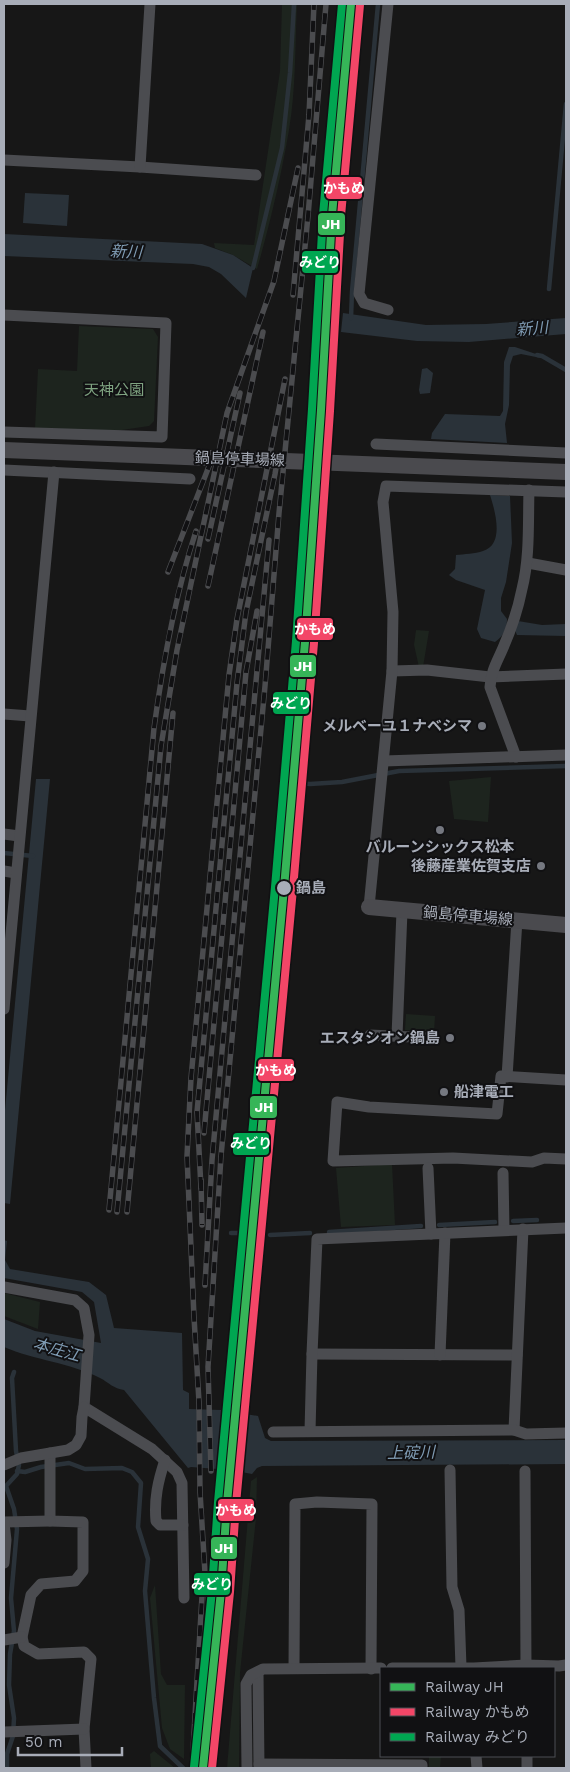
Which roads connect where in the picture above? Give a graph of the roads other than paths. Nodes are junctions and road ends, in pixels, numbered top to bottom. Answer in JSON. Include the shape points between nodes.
{"nodes":[{"id":1,"x":150,"y":4,"type":"edge"},
{"id":2,"x":388,"y":4,"type":"edge"},
{"id":3,"x":4,"y":160,"type":"edge"},
{"id":4,"x":140,"y":167,"type":"junction"},
{"id":5,"x":256,"y":175,"type":"dead end"},
{"id":6,"x":388,"y":310,"type":"dead end"},
{"id":7,"x":4,"y":315,"type":"edge"},
{"id":8,"x":4,"y":432,"type":"edge"},
{"id":9,"x":376,"y":444,"type":"dead end"},
{"id":10,"x":4,"y":450,"type":"edge"},
{"id":11,"x":566,"y":452,"type":"edge"},
{"id":12,"x":4,"y":470,"type":"edge"},
{"id":13,"x":54,"y":472,"type":"junction"},
{"id":14,"x":566,"y":472,"type":"edge"},
{"id":15,"x":190,"y":479,"type":"dead end"},
{"id":16,"x":529,"y":490,"type":"junction"},
{"id":17,"x":566,"y":492,"type":"edge"},
{"id":18,"x":528,"y":563,"type":"junction"},
{"id":19,"x":566,"y":570,"type":"edge"},
{"id":20,"x":392,"y":671,"type":"junction"},
{"id":21,"x":566,"y":674,"type":"edge"},
{"id":22,"x":490,"y":676,"type":"junction"},
{"id":23,"x":4,"y":714,"type":"edge"},
{"id":24,"x":30,"y":716,"type":"junction"},
{"id":25,"x":566,"y":755,"type":"edge"},
{"id":26,"x":516,"y":757,"type":"junction"},
{"id":27,"x":384,"y":764,"type":"junction"},
{"id":28,"x":4,"y":834,"type":"edge"},
{"id":29,"x":19,"y":839,"type":"junction"},
{"id":30,"x":16,"y":869,"type":"junction"},
{"id":31,"x":4,"y":871,"type":"edge"},
{"id":32,"x":369,"y":907,"type":"joint"},
{"id":33,"x":402,"y":910,"type":"junction"},
{"id":34,"x":517,"y":920,"type":"junction"},
{"id":35,"x":566,"y":925,"type":"edge"},
{"id":36,"x":4,"y":1009,"type":"edge"},
{"id":37,"x":370,"y":1035,"type":"dead end"},
{"id":38,"x":397,"y":1036,"type":"junction"},
{"id":39,"x":432,"y":1038,"type":"dead end"},
{"id":40,"x":507,"y":1077,"type":"junction"},
{"id":41,"x":566,"y":1080,"type":"edge"},
{"id":42,"x":566,"y":1159,"type":"edge"},
{"id":43,"x":428,"y":1168,"type":"dead end"},
{"id":44,"x":503,"y":1173,"type":"dead end"},
{"id":45,"x":566,"y":1228,"type":"edge"},
{"id":46,"x":523,"y":1229,"type":"junction"},
{"id":47,"x":504,"y":1230,"type":"junction"},
{"id":48,"x":444,"y":1233,"type":"junction"},
{"id":49,"x":431,"y":1234,"type":"junction"},
{"id":50,"x":4,"y":1287,"type":"edge"},
{"id":51,"x":312,"y":1354,"type":"junction"},
{"id":52,"x":440,"y":1355,"type":"junction"},
{"id":53,"x":517,"y":1355,"type":"junction"},
{"id":54,"x":84,"y":1407,"type":"junction"},
{"id":55,"x":514,"y":1430,"type":"junction"},
{"id":56,"x":310,"y":1431,"type":"junction"},
{"id":57,"x":273,"y":1432,"type":"dead end"},
{"id":58,"x":566,"y":1433,"type":"edge"},
{"id":59,"x":165,"y":1460,"type":"junction"},
{"id":60,"x":12,"y":1461,"type":"edge"},
{"id":61,"x":50,"y":1462,"type":"junction"},
{"id":62,"x":450,"y":1470,"type":"dead end"},
{"id":63,"x":525,"y":1471,"type":"dead end"},
{"id":64,"x":50,"y":1521,"type":"junction"},
{"id":65,"x":10,"y":1522,"type":"edge"},
{"id":66,"x":184,"y":1525,"type":"junction"},
{"id":67,"x":4,"y":1563,"type":"edge"},
{"id":68,"x":184,"y":1598,"type":"dead end"},
{"id":69,"x":12,"y":1639,"type":"edge"},
{"id":70,"x":566,"y":1665,"type":"edge"},
{"id":71,"x":526,"y":1666,"type":"edge"},
{"id":72,"x":461,"y":1667,"type":"edge"},
{"id":73,"x":500,"y":1667,"type":"edge"},
{"id":74,"x":294,"y":1668,"type":"junction"},
{"id":75,"x":376,"y":1668,"type":"edge"},
{"id":76,"x":258,"y":1672,"type":"junction"},
{"id":77,"x":84,"y":1729,"type":"junction"},
{"id":78,"x":5,"y":1732,"type":"edge"},
{"id":79,"x":259,"y":1766,"type":"edge"},
{"id":80,"x":86,"y":1768,"type":"edge"},
{"id":81,"x":247,"y":1768,"type":"edge"},
{"id":82,"x":422,"y":1768,"type":"edge"}],
"edges":[{"from":1,"to":4,"type":"street"},
{"from":2,"to":6,"type":"street","via":[[359,294],[364,303]]},
{"from":3,"to":4,"type":"street"},
{"from":4,"to":5,"type":"street"},
{"from":7,"to":8,"type":"street","via":[[166,323],[162,437]]},
{"from":9,"to":11,"type":"street"},
{"from":10,"to":14,"type":"main road","name":"鍋島停車場線"},
{"from":12,"to":13,"type":"street"},
{"from":13,"to":15,"type":"street"},
{"from":13,"to":24,"type":"street"},
{"from":16,"to":17,"type":"street"},
{"from":16,"to":18,"type":"street"},
{"from":16,"to":20,"type":"street","via":[[386,486],[383,502],[393,612]]},
{"from":18,"to":19,"type":"street"},
{"from":18,"to":22,"type":"street","via":[[503,649]]},
{"from":20,"to":22,"type":"street","via":[[427,670]]},
{"from":20,"to":27,"type":"street"},
{"from":21,"to":22,"type":"street"},
{"from":22,"to":26,"type":"street","via":[[490,687]]},
{"from":23,"to":24,"type":"street"},
{"from":24,"to":29,"type":"street"},
{"from":25,"to":26,"type":"street"},
{"from":26,"to":27,"type":"street"},
{"from":27,"to":32,"type":"street"},
{"from":28,"to":29,"type":"street"},
{"from":29,"to":30,"type":"street"},
{"from":30,"to":31,"type":"street"},
{"from":30,"to":36,"type":"street"},
{"from":32,"to":33,"type":"main road","name":"鍋島停車場線"},
{"from":33,"to":34,"type":"main road","name":"鍋島停車場線"},
{"from":33,"to":38,"type":"street"},
{"from":34,"to":35,"type":"main road","name":"鍋島停車場線"},
{"from":34,"to":40,"type":"street"},
{"from":37,"to":38,"type":"street"},
{"from":38,"to":39,"type":"street"},
{"from":40,"to":41,"type":"street"},
{"from":40,"to":42,"type":"street","via":[[501,1076],[497,1114],[369,1107],[337,1102],[333,1161],[453,1158],[532,1162],[544,1158]]},
{"from":43,"to":49,"type":"street"},
{"from":44,"to":47,"type":"street"},
{"from":45,"to":46,"type":"street"},
{"from":46,"to":47,"type":"street"},
{"from":46,"to":53,"type":"street"},
{"from":47,"to":48,"type":"street"},
{"from":48,"to":49,"type":"street"},
{"from":48,"to":52,"type":"street"},
{"from":49,"to":51,"type":"street","via":[[318,1239]]},
{"from":50,"to":54,"type":"street","via":[[75,1300],[84,1308],[89,1335]]},
{"from":51,"to":52,"type":"street"},
{"from":51,"to":56,"type":"street"},
{"from":52,"to":53,"type":"street"},
{"from":53,"to":55,"type":"street"},
{"from":54,"to":59,"type":"street"},
{"from":54,"to":61,"type":"street","via":[[81,1436],[76,1445]]},
{"from":55,"to":56,"type":"street"},
{"from":55,"to":58,"type":"street","via":[[526,1434]]},
{"from":56,"to":57,"type":"street"},
{"from":59,"to":66,"type":"street","via":[[177,1472],[182,1483]]},
{"from":59,"to":66,"type":"street","via":[[158,1482],[156,1521],[160,1525]]},
{"from":60,"to":61,"type":"street"},
{"from":61,"to":64,"type":"street"},
{"from":62,"to":72,"type":"street","via":[[452,1587],[459,1610]]},
{"from":63,"to":71,"type":"street"},
{"from":64,"to":65,"type":"street"},
{"from":64,"to":69,"type":"street","via":[[83,1522],[83,1571],[75,1581],[41,1584],[31,1595]]},
{"from":65,"to":67,"type":"street"},
{"from":66,"to":68,"type":"street"},
{"from":69,"to":77,"type":"street","via":[[38,1654],[84,1652],[91,1659]]},
{"from":70,"to":71,"type":"street"},
{"from":71,"to":73,"type":"street"},
{"from":74,"to":75,"type":"street"},
{"from":74,"to":75,"type":"street","via":[[295,1504],[317,1502],[372,1504]]},
{"from":74,"to":76,"type":"street"},
{"from":76,"to":79,"type":"street"},
{"from":76,"to":81,"type":"street","via":[[251,1675],[246,1684]]},
{"from":77,"to":78,"type":"street"},
{"from":77,"to":80,"type":"street"},
{"from":79,"to":82,"type":"street","via":[[422,1764]]}]}
